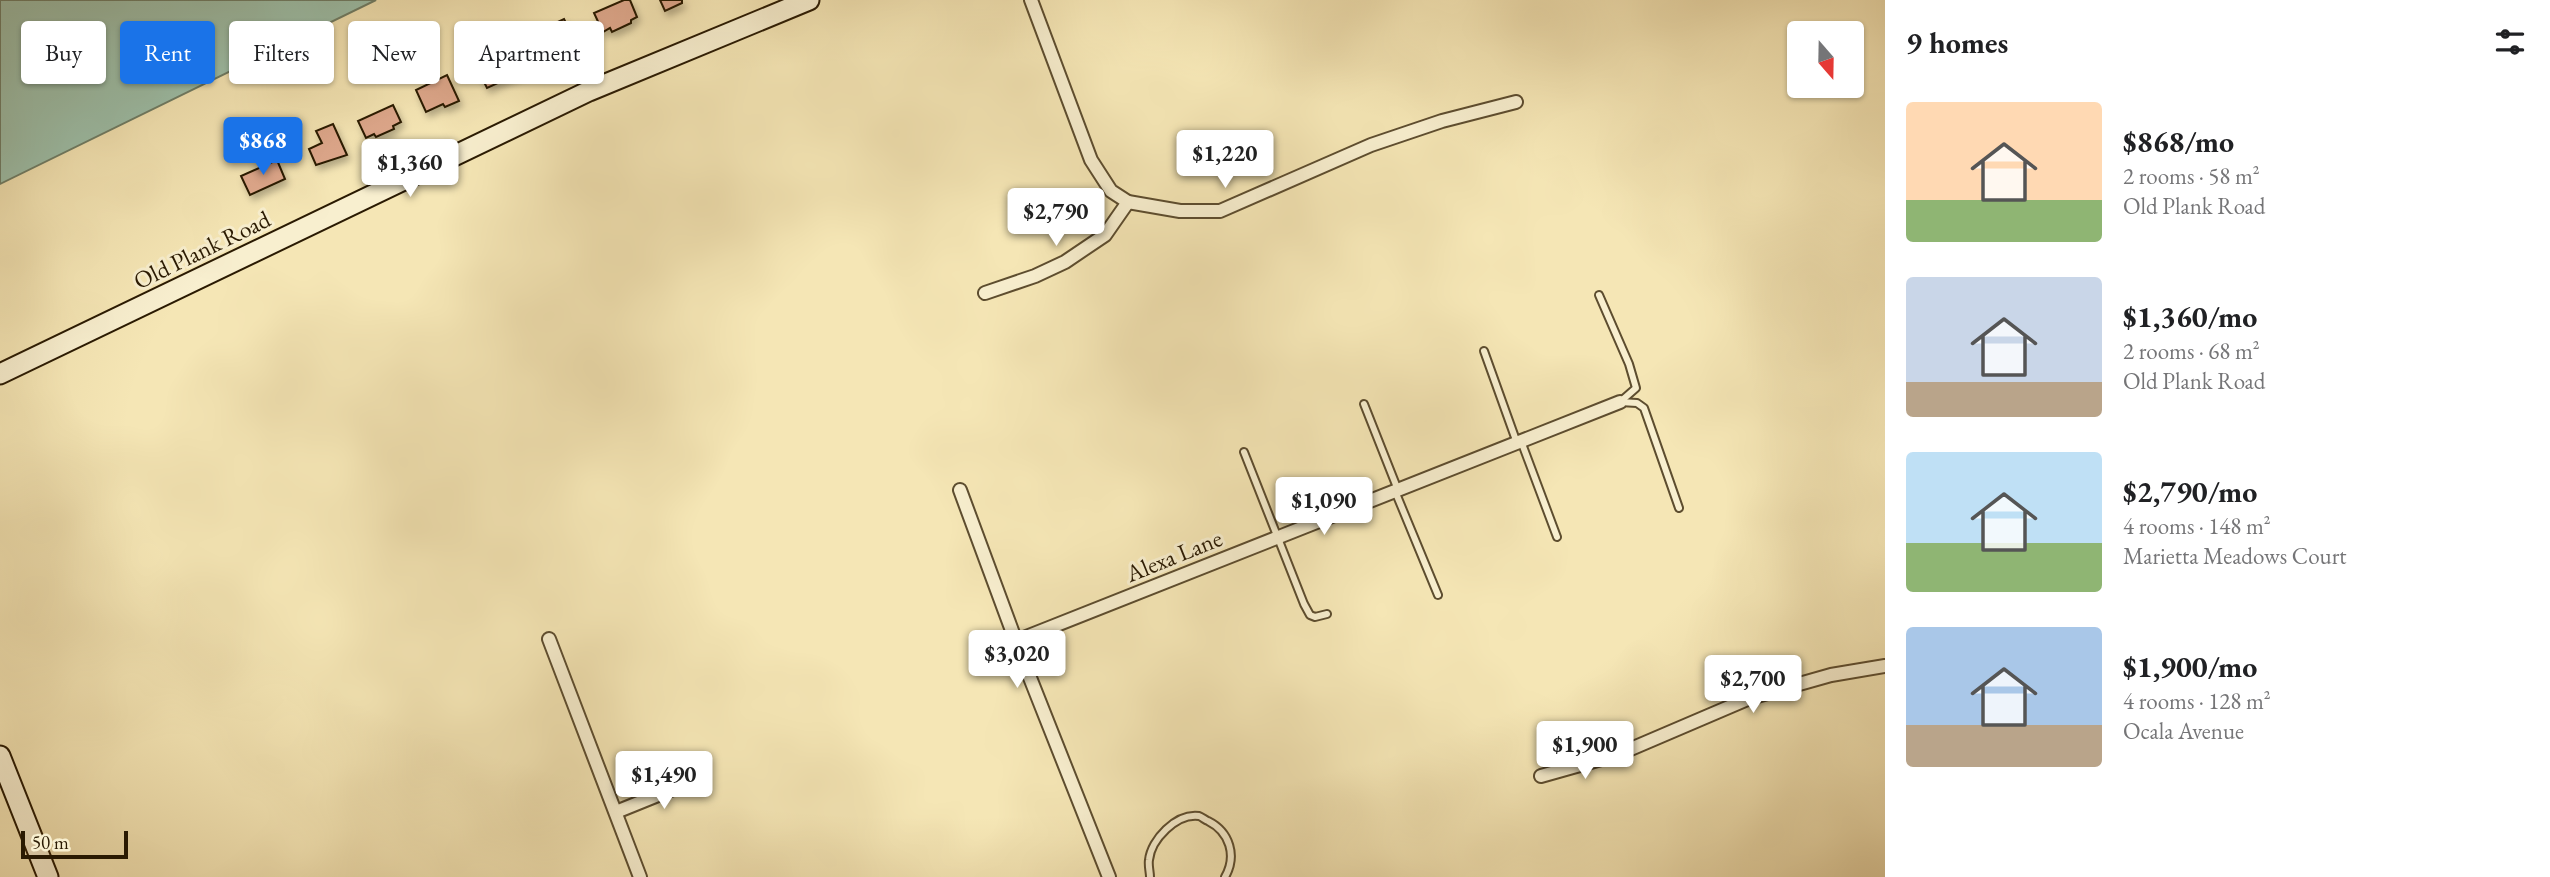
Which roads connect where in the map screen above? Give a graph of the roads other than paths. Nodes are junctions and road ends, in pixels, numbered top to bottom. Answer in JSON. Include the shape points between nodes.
{"nodes":[{"id":1,"x":809,"y":0,"type":"edge"},
{"id":2,"x":1031,"y":0,"type":"edge"},
{"id":3,"x":1516,"y":102,"type":"dead end"},
{"id":4,"x":1128,"y":202,"type":"junction"},
{"id":5,"x":985,"y":293,"type":"dead end"},
{"id":6,"x":1599,"y":295,"type":"dead end"},
{"id":7,"x":1484,"y":351,"type":"dead end"},
{"id":8,"x":0,"y":374,"type":"edge"},
{"id":9,"x":1620,"y":402,"type":"junction"},
{"id":10,"x":1363,"y":404,"type":"dead end"},
{"id":11,"x":1519,"y":442,"type":"junction"},
{"id":12,"x":1244,"y":452,"type":"dead end"},
{"id":13,"x":960,"y":490,"type":"dead end"},
{"id":14,"x":1396,"y":490,"type":"junction"},
{"id":15,"x":1679,"y":508,"type":"dead end"},
{"id":16,"x":1279,"y":537,"type":"junction"},
{"id":17,"x":1557,"y":537,"type":"dead end"},
{"id":18,"x":1438,"y":595,"type":"dead end"},
{"id":19,"x":1327,"y":614,"type":"dead end"},
{"id":20,"x":549,"y":639,"type":"dead end"},
{"id":21,"x":1016,"y":641,"type":"junction"},
{"id":22,"x":1885,"y":666,"type":"edge"},
{"id":23,"x":0,"y":755,"type":"edge"},
{"id":24,"x":1541,"y":776,"type":"dead end"},
{"id":25,"x":700,"y":778,"type":"dead end"},
{"id":26,"x":616,"y":812,"type":"junction"},
{"id":27,"x":48,"y":877,"type":"edge"},
{"id":28,"x":640,"y":877,"type":"edge"},
{"id":29,"x":1109,"y":877,"type":"edge"},
{"id":30,"x":1150,"y":877,"type":"edge"},
{"id":31,"x":1225,"y":877,"type":"edge"}],
"edges":[{"from":1,"to":8,"type":"street","name":"Old Plank Road","via":[[589,91]]},
{"from":2,"to":4,"type":"street","via":[[1091,160],[1111,191]]},
{"from":3,"to":4,"type":"street","via":[[1371,145],[1220,211],[1180,211]]},
{"from":4,"to":5,"type":"street","via":[[1105,235],[1065,262]]},
{"from":6,"to":9,"type":"lane","via":[[1636,387]]},
{"from":7,"to":11,"type":"lane"},
{"from":9,"to":11,"type":"street","name":"Alexa Lane"},
{"from":9,"to":15,"type":"lane","via":[[1644,408]]},
{"from":10,"to":14,"type":"lane"},
{"from":11,"to":14,"type":"street","name":"Alexa Lane"},
{"from":11,"to":17,"type":"lane"},
{"from":12,"to":16,"type":"lane"},
{"from":13,"to":21,"type":"street"},
{"from":14,"to":16,"type":"street","name":"Alexa Lane"},
{"from":14,"to":18,"type":"lane"},
{"from":16,"to":19,"type":"lane","via":[[1310,615]]},
{"from":16,"to":21,"type":"street","name":"Alexa Lane"},
{"from":20,"to":26,"type":"street"},
{"from":21,"to":29,"type":"street"},
{"from":22,"to":24,"type":"street","via":[[1831,675],[1750,698],[1619,754]]},
{"from":23,"to":27,"type":"street"},
{"from":25,"to":26,"type":"street"},
{"from":26,"to":28,"type":"street"},
{"from":30,"to":31,"type":"lane","via":[[1149,859],[1159,836],[1180,819],[1198,816],[1216,825],[1231,847]]}]}
